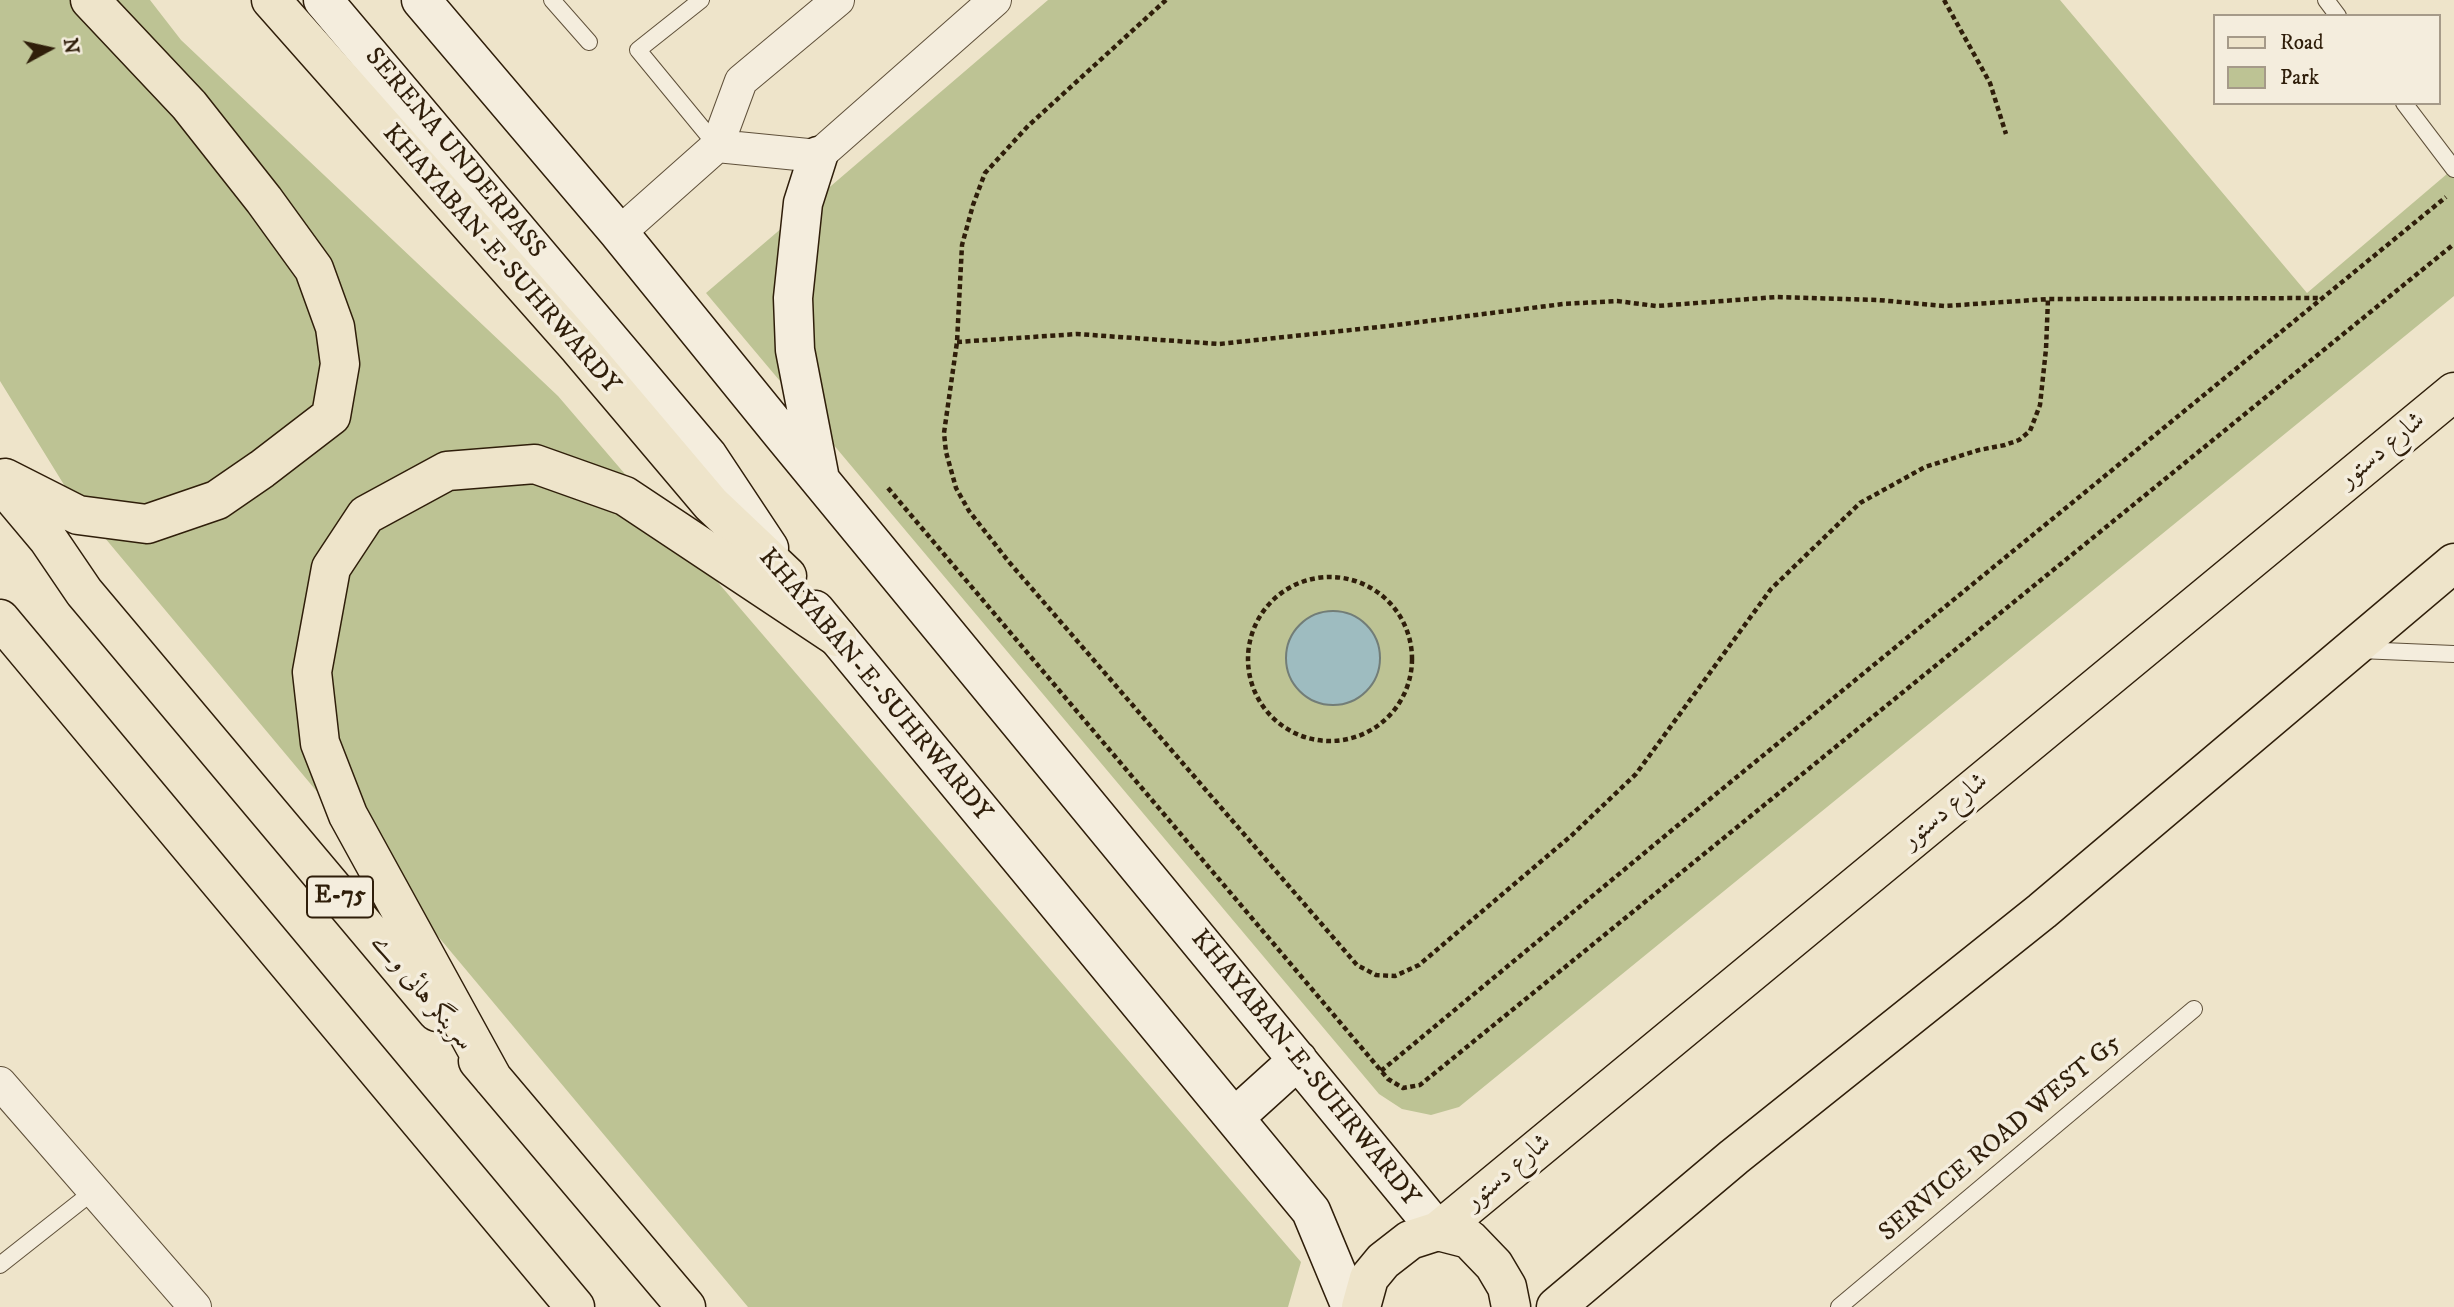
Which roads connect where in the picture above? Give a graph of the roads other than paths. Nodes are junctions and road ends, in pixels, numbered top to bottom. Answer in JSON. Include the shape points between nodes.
{"nodes":[{"id":1,"x":90,"y":0,"type":"edge"},
{"id":2,"x":271,"y":0,"type":"edge"},
{"id":3,"x":323,"y":0,"type":"edge"},
{"id":4,"x":421,"y":0,"type":"edge"},
{"id":5,"x":552,"y":0,"type":"edge"},
{"id":6,"x":701,"y":0,"type":"edge"},
{"id":7,"x":838,"y":0,"type":"edge"},
{"id":8,"x":995,"y":0,"type":"edge"},
{"id":9,"x":589,"y":42,"type":"dead end"},
{"id":10,"x":2406,"y":105,"type":"edge"},
{"id":11,"x":717,"y":146,"type":"junction"},
{"id":12,"x":818,"y":156,"type":"junction"},
{"id":13,"x":2454,"y":169,"type":"edge"},
{"id":14,"x":620,"y":233,"type":"junction"},
{"id":15,"x":2454,"y":392,"type":"edge"},
{"id":16,"x":0,"y":475,"type":"edge"},
{"id":17,"x":820,"y":481,"type":"junction"},
{"id":18,"x":0,"y":482,"type":"edge"},
{"id":19,"x":2454,"y":563,"type":"edge"},
{"id":20,"x":787,"y":576,"type":"junction"},
{"id":21,"x":0,"y":619,"type":"edge"},
{"id":22,"x":837,"y":637,"type":"junction"},
{"id":23,"x":2351,"y":649,"type":"junction"},
{"id":24,"x":2454,"y":654,"type":"edge"},
{"id":25,"x":2194,"y":1009,"type":"dead end"},
{"id":26,"x":1298,"y":1060,"type":"junction"},
{"id":27,"x":493,"y":1079,"type":"junction"},
{"id":28,"x":0,"y":1083,"type":"edge"},
{"id":29,"x":1235,"y":1117,"type":"junction"},
{"id":30,"x":95,"y":1190,"type":"junction"},
{"id":31,"x":1438,"y":1231,"type":"junction"},
{"id":32,"x":0,"y":1265,"type":"edge"},
{"id":33,"x":195,"y":1307,"type":"edge"},
{"id":34,"x":575,"y":1307,"type":"edge"},
{"id":35,"x":686,"y":1307,"type":"edge"},
{"id":36,"x":1351,"y":1307,"type":"edge"},
{"id":37,"x":1362,"y":1307,"type":"edge"},
{"id":38,"x":1511,"y":1307,"type":"edge"},
{"id":39,"x":1556,"y":1307,"type":"edge"},
{"id":40,"x":1839,"y":1307,"type":"edge"}],
"edges":[{"from":1,"to":16,"type":"main road","via":[[189,104],[314,269],[335,327],[340,365],[331,416],[217,500],[147,524],[78,515]]},
{"from":2,"to":20,"type":"main road","name":"KHAYABAN-E-SUHRWARDY","via":[[711,504]]},
{"from":3,"to":20,"type":"main road","name":"SERENA UNDERPASS","via":[[708,456]]},
{"from":4,"to":14,"type":"main road","name":"KHAYABAN-E-SUHRWARDY"},
{"from":5,"to":9,"type":"lane"},
{"from":6,"to":11,"type":"lane","via":[[638,50]]},
{"from":7,"to":11,"type":"street","via":[[741,81]]},
{"from":8,"to":12,"type":"street"},
{"from":10,"to":13,"type":"lane"},
{"from":11,"to":12,"type":"street"},
{"from":11,"to":14,"type":"street"},
{"from":12,"to":17,"type":"main road","via":[[803,203],[793,298],[795,350]]},
{"from":14,"to":17,"type":"main road","name":"KHAYABAN-E-SUHRWARDY"},
{"from":15,"to":31,"type":"main road","name":"شارع دستور"},
{"from":17,"to":26,"type":"main road","name":"KHAYABAN-E-SUHRWARDY"},
{"from":18,"to":27,"type":"main road","name":"سرینگر ہائی وے","number":"E-75","via":[[48,539],[84,592]]},
{"from":19,"to":23,"type":"main road"},
{"from":20,"to":22,"type":"main road","name":"KHAYABAN-E-SUHRWARDY"},
{"from":21,"to":34,"type":"main road"},
{"from":22,"to":27,"type":"main road","via":[[625,496],[535,464],[447,471],[366,515],[331,568],[312,672],[320,743],[348,815]]},
{"from":22,"to":29,"type":"main road","name":"KHAYABAN-E-SUHRWARDY"},
{"from":23,"to":24,"type":"lane"},
{"from":23,"to":39,"type":"main road","via":[[2042,911],[1734,1157]]},
{"from":25,"to":40,"type":"lane","name":"SERVICE ROAD WEST G5"},
{"from":26,"to":29,"type":"main road"},
{"from":26,"to":31,"type":"main road","name":"KHAYABAN-E-SUHRWARDY"},
{"from":27,"to":35,"type":"main road","name":"سرینگر ہائی وے","number":"E-75"},
{"from":28,"to":30,"type":"street"},
{"from":29,"to":36,"type":"main road","name":"KHAYABAN-E-SUHRWARDY","via":[[1311,1211]]},
{"from":30,"to":32,"type":"lane"},
{"from":30,"to":33,"type":"street"},
{"from":31,"to":37,"type":"main road","name":"شارع دستور","via":[[1409,1240],[1383,1261],[1369,1278]]},
{"from":31,"to":38,"type":"main road","via":[[1469,1240],[1486,1256],[1507,1287]]}]}
